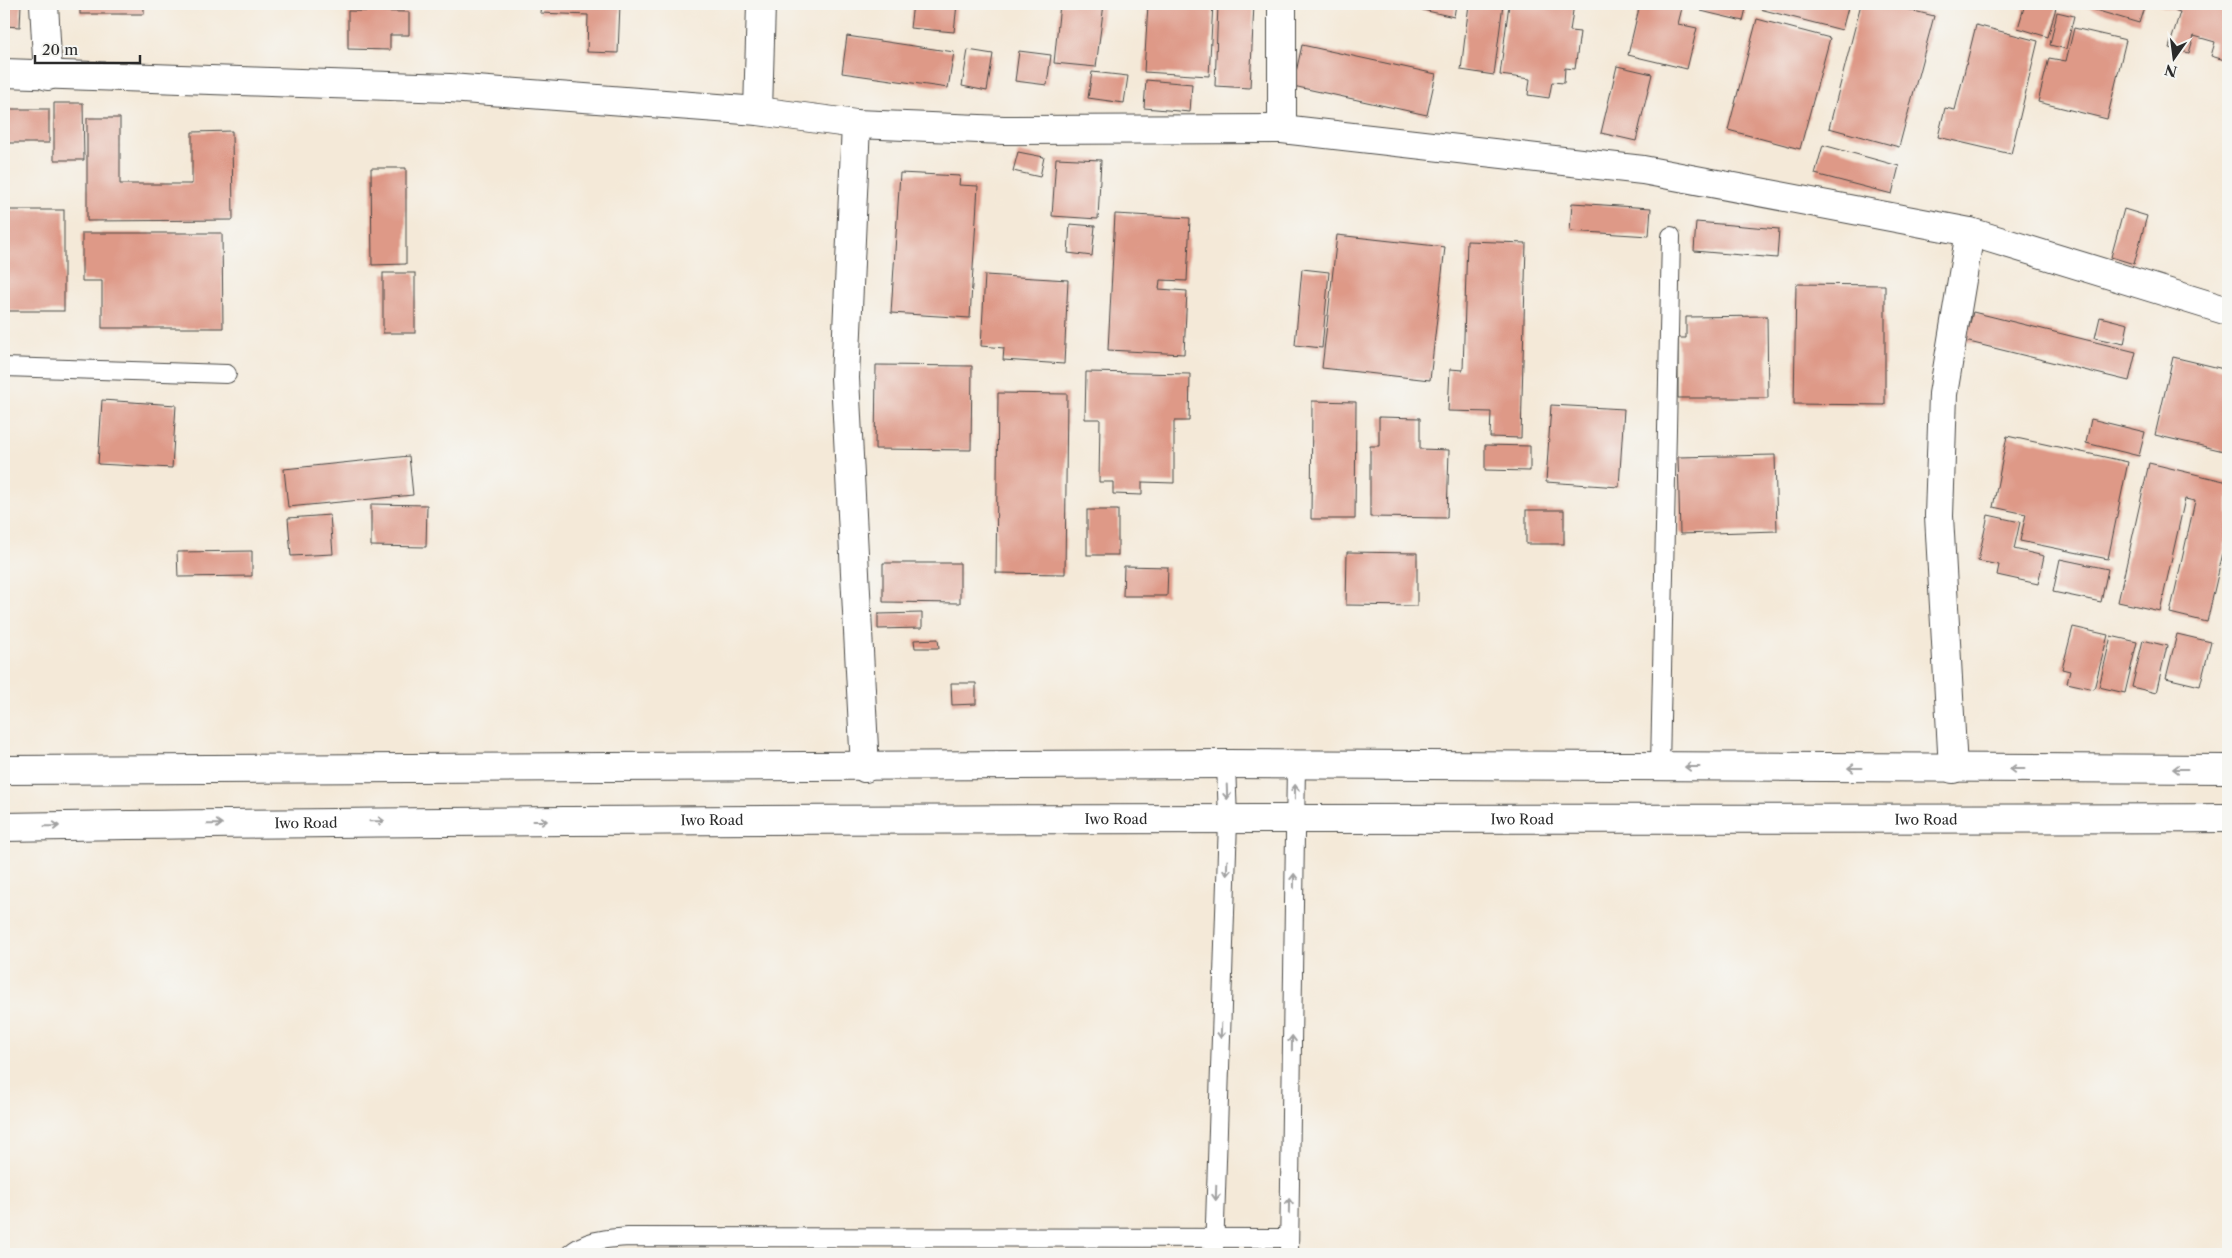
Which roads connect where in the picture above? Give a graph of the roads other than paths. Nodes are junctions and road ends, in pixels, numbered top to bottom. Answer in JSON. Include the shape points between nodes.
{"nodes":[{"id":1,"x":44,"y":4,"type":"edge"},
{"id":2,"x":761,"y":4,"type":"edge"},
{"id":3,"x":1282,"y":4,"type":"edge"},
{"id":4,"x":4,"y":73,"type":"edge"},
{"id":5,"x":48,"y":76,"type":"junction"},
{"id":6,"x":758,"y":111,"type":"junction"},
{"id":7,"x":856,"y":124,"type":"junction"},
{"id":8,"x":1282,"y":129,"type":"junction"},
{"id":9,"x":1970,"y":232,"type":"junction"},
{"id":10,"x":1671,"y":236,"type":"dead end"},
{"id":11,"x":2228,"y":312,"type":"edge"},
{"id":12,"x":4,"y":367,"type":"edge"},
{"id":13,"x":226,"y":374,"type":"dead end"},
{"id":14,"x":1226,"y":764,"type":"junction"},
{"id":15,"x":1296,"y":764,"type":"junction"},
{"id":16,"x":1660,"y":767,"type":"junction"},
{"id":17,"x":865,"y":768,"type":"junction"},
{"id":18,"x":1953,"y":769,"type":"junction"},
{"id":19,"x":2228,"y":769,"type":"edge"},
{"id":20,"x":4,"y":770,"type":"edge"},
{"id":21,"x":2228,"y":818,"type":"edge"},
{"id":22,"x":1295,"y":819,"type":"junction"},
{"id":23,"x":1228,"y":820,"type":"junction"},
{"id":24,"x":4,"y":827,"type":"edge"},
{"id":25,"x":1214,"y":1246,"type":"edge"},
{"id":26,"x":1289,"y":1246,"type":"edge"},
{"id":27,"x":570,"y":1254,"type":"edge"}],
"edges":[{"from":1,"to":5,"type":"main road"},
{"from":2,"to":6,"type":"main road"},
{"from":3,"to":8,"type":"main road"},
{"from":4,"to":5,"type":"main road"},
{"from":5,"to":6,"type":"main road","via":[[450,88]]},
{"from":6,"to":7,"type":"main road"},
{"from":7,"to":8,"type":"main road","via":[[1004,130]]},
{"from":7,"to":17,"type":"main road","via":[[845,378]]},
{"from":8,"to":9,"type":"main road","via":[[1642,170]]},
{"from":9,"to":11,"type":"main road"},
{"from":9,"to":18,"type":"main road","via":[[1943,394],[1939,516]]},
{"from":10,"to":16,"type":"lane"},
{"from":12,"to":13,"type":"lane"},
{"from":14,"to":15,"type":"main road"},
{"from":14,"to":17,"type":"main road"},
{"from":14,"to":23,"type":"lane","one_way":true},
{"from":15,"to":16,"type":"main road"},
{"from":22,"to":15,"type":"lane","one_way":true},
{"from":18,"to":16,"type":"main road","one_way":true},
{"from":17,"to":20,"type":"main road"},
{"from":19,"to":18,"type":"main road","one_way":true},
{"from":21,"to":22,"type":"main road","name":"Iwo Road","via":[[1957,821]]},
{"from":22,"to":23,"type":"main road","name":"Iwo Road"},
{"from":26,"to":22,"type":"lane","one_way":true},
{"from":24,"to":23,"type":"main road","name":"Iwo Road","one_way":true,"via":[[378,821]]},
{"from":23,"to":25,"type":"lane","one_way":true},
{"from":25,"to":26,"type":"lane"},
{"from":25,"to":27,"type":"lane","via":[[628,1237],[599,1239]]}]}
